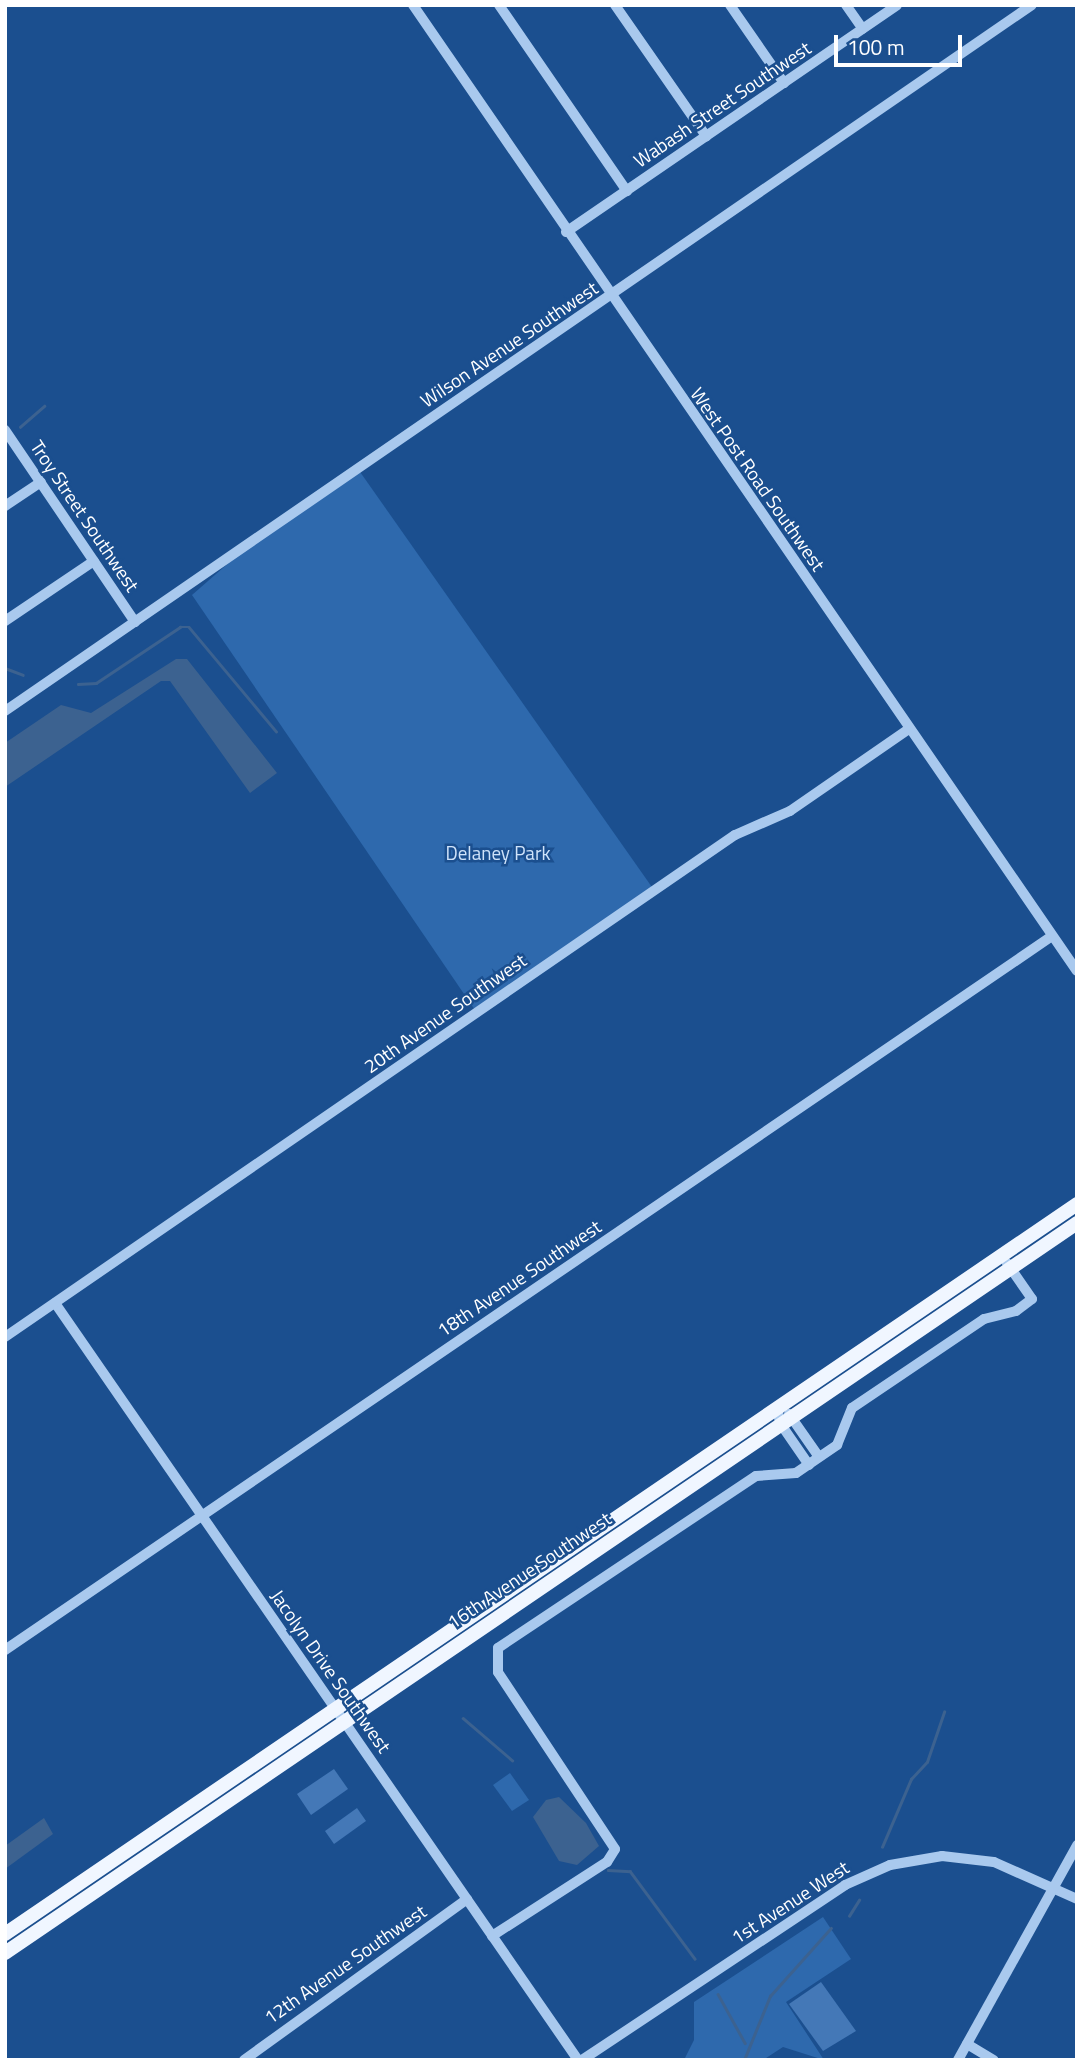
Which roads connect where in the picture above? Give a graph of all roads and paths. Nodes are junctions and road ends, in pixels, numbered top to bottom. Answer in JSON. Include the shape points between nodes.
{"nodes":[{"id":1,"x":413,"y":5,"type":"edge"},
{"id":2,"x":499,"y":5,"type":"edge"},
{"id":3,"x":615,"y":5,"type":"edge"},
{"id":4,"x":730,"y":5,"type":"edge"},
{"id":5,"x":846,"y":5,"type":"edge"},
{"id":6,"x":897,"y":5,"type":"edge"},
{"id":7,"x":1032,"y":5,"type":"edge"},
{"id":8,"x":863,"y":29,"type":"junction"},
{"id":9,"x":784,"y":83,"type":"junction"},
{"id":10,"x":706,"y":136,"type":"junction"},
{"id":11,"x":627,"y":191,"type":"junction"},
{"id":12,"x":566,"y":232,"type":"junction"},
{"id":13,"x":610,"y":296,"type":"junction"},
{"id":14,"x":5,"y":430,"type":"edge"},
{"id":15,"x":41,"y":482,"type":"junction"},
{"id":16,"x":5,"y":506,"type":"edge"},
{"id":17,"x":94,"y":561,"type":"junction"},
{"id":18,"x":5,"y":621,"type":"edge"},
{"id":19,"x":135,"y":622,"type":"junction"},
{"id":20,"x":5,"y":711,"type":"edge"},
{"id":21,"x":909,"y":729,"type":"junction"},
{"id":22,"x":1052,"y":936,"type":"junction"},
{"id":23,"x":1077,"y":971,"type":"edge"},
{"id":24,"x":1077,"y":1205,"type":"edge"},
{"id":25,"x":1077,"y":1223,"type":"edge"},
{"id":26,"x":1006,"y":1261,"type":"junction"},
{"id":27,"x":55,"y":1303,"type":"junction"},
{"id":28,"x":5,"y":1337,"type":"edge"},
{"id":29,"x":777,"y":1407,"type":"junction"},
{"id":30,"x":786,"y":1420,"type":"junction"},
{"id":31,"x":820,"y":1457,"type":"junction"},
{"id":32,"x":809,"y":1465,"type":"junction"},
{"id":33,"x":202,"y":1516,"type":"junction"},
{"id":34,"x":5,"y":1650,"type":"edge"},
{"id":35,"x":333,"y":1706,"type":"junction"},
{"id":36,"x":343,"y":1720,"type":"junction"},
{"id":37,"x":203,"y":1798,"type":"junction"},
{"id":38,"x":1077,"y":1845,"type":"edge"},
{"id":39,"x":156,"y":1849,"type":"junction"},
{"id":40,"x":1054,"y":1887,"type":"junction"},
{"id":41,"x":467,"y":1899,"type":"junction"},
{"id":42,"x":1077,"y":1899,"type":"edge"},
{"id":43,"x":5,"y":1934,"type":"edge"},
{"id":44,"x":492,"y":1936,"type":"junction"},
{"id":45,"x":5,"y":1953,"type":"edge"},
{"id":46,"x":967,"y":2044,"type":"junction"},
{"id":47,"x":244,"y":2060,"type":"edge"},
{"id":48,"x":580,"y":2060,"type":"edge"},
{"id":49,"x":958,"y":2060,"type":"edge"},
{"id":50,"x":994,"y":2060,"type":"edge"}],
"edges":[{"from":1,"to":12,"type":"street","name":"West Post Road Southwest"},
{"from":2,"to":11,"type":"street"},
{"from":3,"to":10,"type":"street"},
{"from":4,"to":9,"type":"street"},
{"from":5,"to":8,"type":"street"},
{"from":6,"to":8,"type":"street","name":"Wabash Street Southwest"},
{"from":7,"to":13,"type":"street","name":"Wilson Avenue Southwest"},
{"from":8,"to":9,"type":"street","name":"Wabash Street Southwest"},
{"from":9,"to":10,"type":"street","name":"Wabash Street Southwest"},
{"from":10,"to":11,"type":"street","name":"Wabash Street Southwest"},
{"from":11,"to":12,"type":"street","name":"Wabash Street Southwest"},
{"from":12,"to":13,"type":"street","name":"West Post Road Southwest"},
{"from":13,"to":19,"type":"street","name":"Wilson Avenue Southwest"},
{"from":13,"to":21,"type":"street","name":"West Post Road Southwest"},
{"from":14,"to":15,"type":"street","name":"Troy Street Southwest"},
{"from":15,"to":16,"type":"street"},
{"from":15,"to":17,"type":"street","name":"Troy Street Southwest"},
{"from":17,"to":18,"type":"street"},
{"from":17,"to":19,"type":"street","name":"Troy Street Southwest"},
{"from":19,"to":20,"type":"street","name":"Wilson Avenue Southwest"},
{"from":21,"to":22,"type":"street","name":"West Post Road Southwest"},
{"from":21,"to":27,"type":"street","name":"20th Avenue Southwest","via":[[790,811],[735,835]]},
{"from":22,"to":23,"type":"street","name":"West Post Road Southwest"},
{"from":22,"to":33,"type":"street","name":"18th Avenue Southwest"},
{"from":24,"to":26,"type":"main road","name":"16th Avenue Southwest"},
{"from":25,"to":26,"type":"main road","name":"16th Avenue Southwest"},
{"from":26,"to":29,"type":"main road","name":"16th Avenue Southwest"},
{"from":26,"to":30,"type":"main road","name":"16th Avenue Southwest"},
{"from":26,"to":31,"type":"street","via":[[1032,1299],[1016,1311],[984,1319],[852,1408],[837,1445]]},
{"from":27,"to":28,"type":"street","name":"20th Avenue Southwest"},
{"from":27,"to":33,"type":"street","name":"Jacolyn Drive Southwest"},
{"from":29,"to":30,"type":"street"},
{"from":29,"to":35,"type":"main road","name":"16th Avenue Southwest"},
{"from":30,"to":31,"type":"street"},
{"from":30,"to":32,"type":"street"},
{"from":30,"to":36,"type":"main road","name":"16th Avenue Southwest"},
{"from":31,"to":32,"type":"street"},
{"from":32,"to":44,"type":"street","via":[[796,1473],[756,1476],[498,1648],[498,1672],[615,1849],[607,1862]]},
{"from":33,"to":34,"type":"street","name":"18th Avenue Southwest"},
{"from":33,"to":35,"type":"street","name":"Jacolyn Drive Southwest"},
{"from":35,"to":36,"type":"street","name":"Jacolyn Drive Southwest"},
{"from":35,"to":37,"type":"main road","name":"16th Avenue Southwest"},
{"from":36,"to":39,"type":"main road","name":"16th Avenue Southwest"},
{"from":36,"to":41,"type":"street","name":"Jacolyn Drive Southwest"},
{"from":37,"to":39,"type":"main road","via":[[198,1812],[159,1839]]},
{"from":37,"to":43,"type":"main road","name":"16th Avenue Southwest"},
{"from":38,"to":40,"type":"street"},
{"from":39,"to":45,"type":"main road","name":"16th Avenue Southwest"},
{"from":40,"to":42,"type":"street","name":"1st Avenue West"},
{"from":40,"to":46,"type":"street"},
{"from":40,"to":48,"type":"street","name":"1st Avenue West","via":[[1007,1866],[965,1857],[890,1864],[845,1885]]},
{"from":41,"to":44,"type":"street","name":"Jacolyn Drive Southwest"},
{"from":41,"to":47,"type":"street","name":"12th Avenue Southwest"},
{"from":44,"to":48,"type":"street","name":"Jacolyn Drive Southwest"},
{"from":46,"to":49,"type":"street"},
{"from":46,"to":50,"type":"street"}]}
